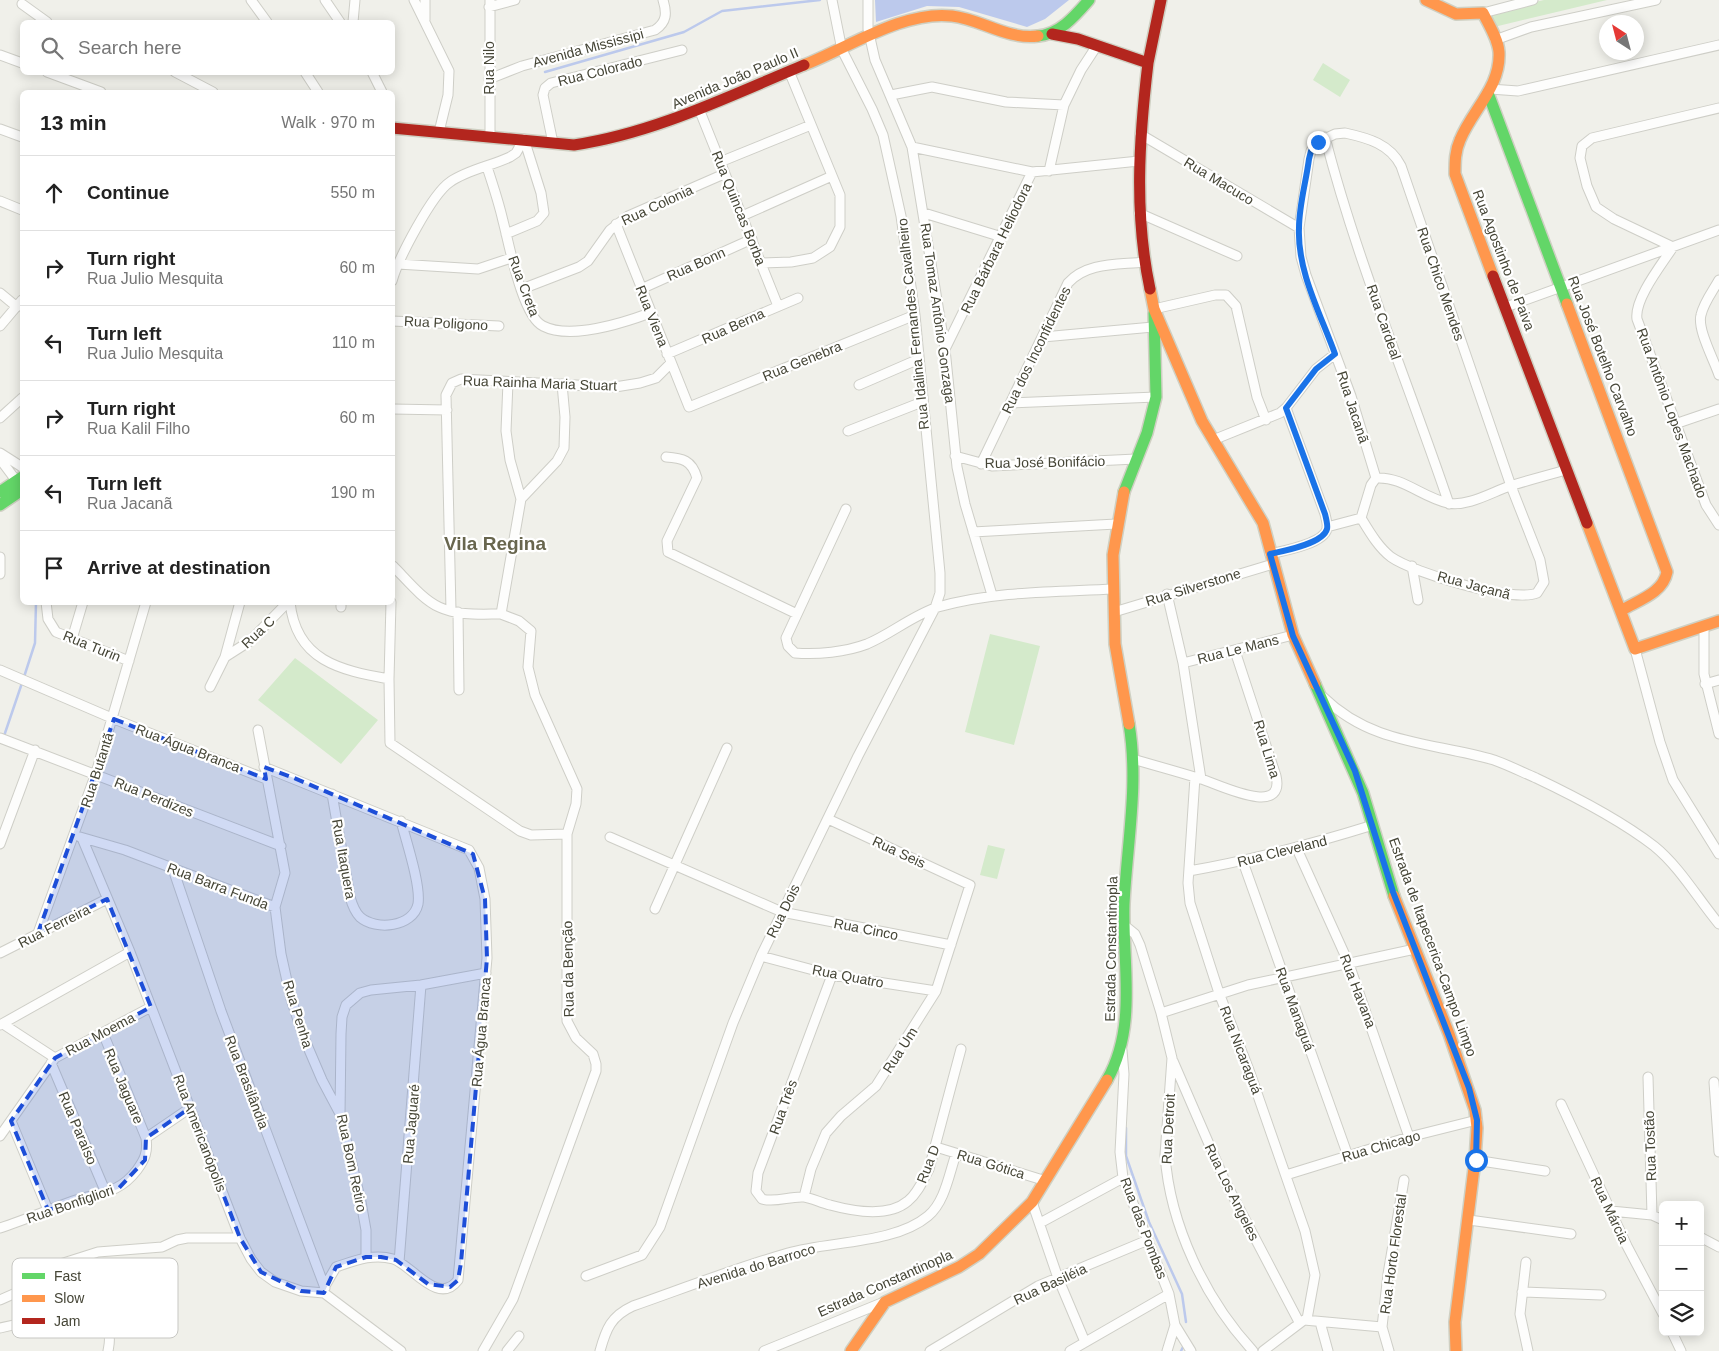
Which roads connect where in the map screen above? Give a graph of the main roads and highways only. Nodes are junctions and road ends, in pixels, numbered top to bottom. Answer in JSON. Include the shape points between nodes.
{"nodes":[{"id":1,"x":1089,"y":0,"type":"edge"},
{"id":2,"x":1161,"y":0,"type":"edge"},
{"id":3,"x":1426,"y":0,"type":"edge"},
{"id":4,"x":1074,"y":17,"type":"junction"},
{"id":5,"x":1052,"y":34,"type":"junction"},
{"id":6,"x":1074,"y":38,"type":"junction"},
{"id":7,"x":1148,"y":63,"type":"junction"},
{"id":8,"x":1489,"y":91,"type":"junction"},
{"id":9,"x":395,"y":128,"type":"edge"},
{"id":10,"x":1154,"y":310,"type":"junction"},
{"id":11,"x":20,"y":484,"type":"edge"},
{"id":12,"x":20,"y":485,"type":"edge"},
{"id":13,"x":0,"y":492,"type":"edge"},
{"id":14,"x":0,"y":505,"type":"edge"},
{"id":15,"x":1622,"y":610,"type":"junction"},
{"id":16,"x":1719,"y":621,"type":"edge"},
{"id":17,"x":851,"y":1351,"type":"edge"},
{"id":18,"x":1456,"y":1351,"type":"edge"}],
"edges":[{"from":1,"to":4,"type":"main road"},
{"from":2,"to":7,"type":"main road","name":"Estrada de Itapecerica-Campo Limpo"},
{"from":3,"to":8,"type":"main road","name":"Rua Agostinho de Paiva","via":[[1456,14],[1483,13],[1499,54]]},
{"from":4,"to":5,"type":"main road"},
{"from":4,"to":6,"type":"main road"},
{"from":5,"to":6,"type":"main road"},
{"from":5,"to":9,"type":"main road","name":"Avenida João Paulo II","via":[[1037,38],[1019,36],[954,16],[913,19],[663,124],[603,142],[574,145]]},
{"from":6,"to":7,"type":"main road"},
{"from":7,"to":10,"type":"main road","name":"Estrada de Itapecerica-Campo Limpo","via":[[1140,134],[1139,213],[1144,262]]},
{"from":8,"to":15,"type":"main road","name":"Rua Agostinho de Paiva","via":[[1459,139],[1454,161],[1458,183]]},
{"from":8,"to":15,"type":"main road","name":"Rua José Botelho Carvalho","via":[[1667,572],[1667,579],[1660,587]]},
{"from":10,"to":17,"type":"main road","name":"Estrada Constantinopla","via":[[1156,397],[1116,524],[1115,644],[1133,759],[1124,925],[1127,972],[1123,1040],[1117,1061],[1102,1091],[1032,1202],[980,1254],[885,1302]]},
{"from":10,"to":18,"type":"main road","name":"Estrada de Itapecerica-Campo Limpo","via":[[1183,381],[1213,440],[1263,523],[1293,636],[1355,771],[1385,867],[1469,1088],[1477,1120],[1476,1160],[1455,1322]]},
{"from":11,"to":13,"type":"main road"},
{"from":12,"to":14,"type":"main road"},
{"from":15,"to":16,"type":"main road","name":"Rua Agostinho de Paiva","via":[[1635,649]]}]}
